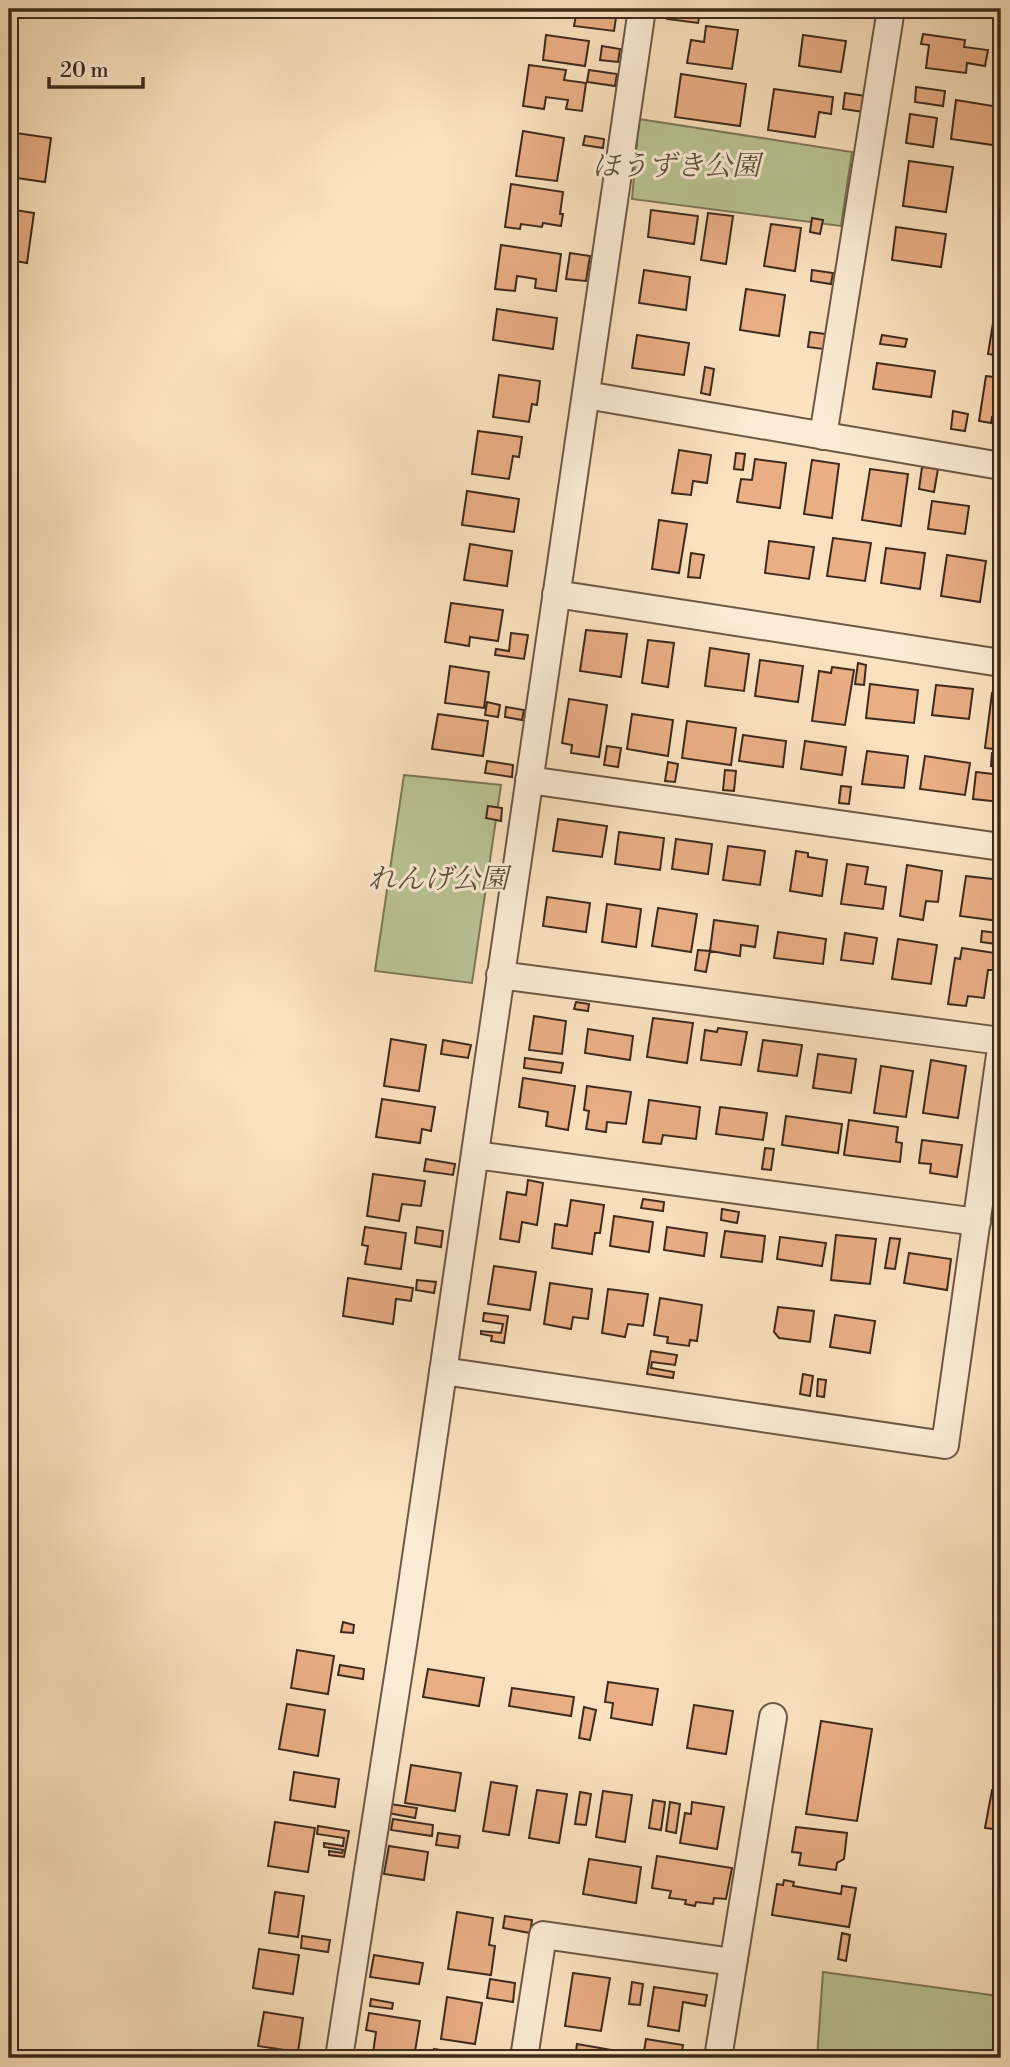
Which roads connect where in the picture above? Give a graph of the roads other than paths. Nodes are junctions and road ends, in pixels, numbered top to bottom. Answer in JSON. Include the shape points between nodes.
{"nodes":[{"id":1,"x":642,"y":9,"type":"edge"},
{"id":2,"x":891,"y":9,"type":"edge"},
{"id":3,"x":586,"y":395,"type":"junction"},
{"id":4,"x":823,"y":436,"type":"junction"},
{"id":5,"x":1001,"y":466,"type":"edge"},
{"id":6,"x":556,"y":594,"type":"junction"},
{"id":7,"x":1001,"y":663,"type":"edge"},
{"id":8,"x":529,"y":780,"type":"junction"},
{"id":9,"x":1001,"y":848,"type":"edge"},
{"id":10,"x":500,"y":975,"type":"junction"},
{"id":11,"x":1001,"y":1041,"type":"edge"},
{"id":12,"x":1001,"y":1048,"type":"edge"},
{"id":13,"x":475,"y":1155,"type":"junction"},
{"id":14,"x":977,"y":1222,"type":"junction"},
{"id":15,"x":443,"y":1371,"type":"junction"},
{"id":16,"x":773,"y":1717,"type":"dead end"},
{"id":17,"x":733,"y":1962,"type":"junction"},
{"id":18,"x":340,"y":2058,"type":"edge"},
{"id":19,"x":524,"y":2058,"type":"edge"},
{"id":20,"x":718,"y":2058,"type":"edge"}],
"edges":[{"from":1,"to":3,"type":"street"},
{"from":2,"to":4,"type":"street"},
{"from":3,"to":4,"type":"street"},
{"from":3,"to":6,"type":"street"},
{"from":4,"to":5,"type":"street"},
{"from":6,"to":7,"type":"street"},
{"from":6,"to":8,"type":"street"},
{"from":8,"to":9,"type":"street"},
{"from":8,"to":10,"type":"street"},
{"from":10,"to":11,"type":"street"},
{"from":10,"to":13,"type":"street"},
{"from":12,"to":14,"type":"street"},
{"from":13,"to":14,"type":"street"},
{"from":13,"to":15,"type":"street"},
{"from":14,"to":15,"type":"street","via":[[945,1445]]},
{"from":15,"to":18,"type":"street"},
{"from":16,"to":17,"type":"street"},
{"from":17,"to":19,"type":"street","via":[[543,1935]]},
{"from":17,"to":20,"type":"street"}]}
